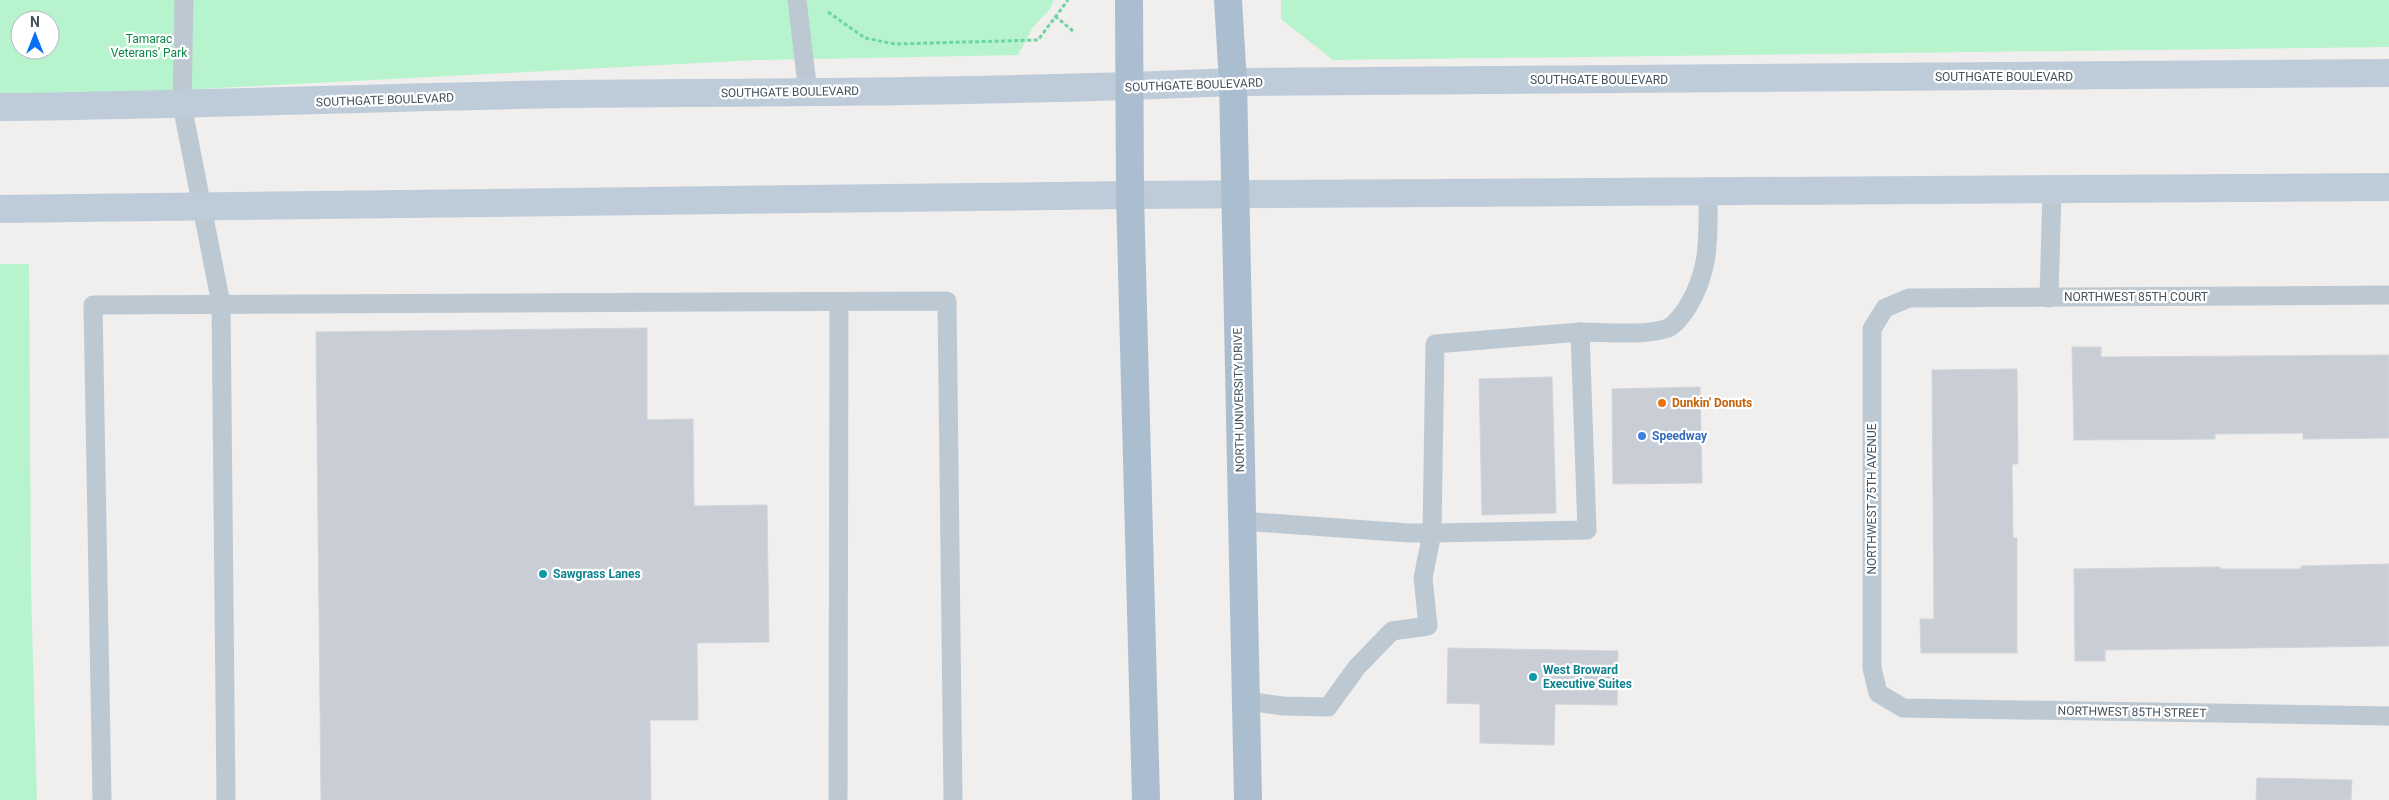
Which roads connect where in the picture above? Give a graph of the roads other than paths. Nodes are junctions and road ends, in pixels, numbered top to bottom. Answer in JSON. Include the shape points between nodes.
{"nodes":[{"id":1,"x":184,"y":0,"type":"edge"},
{"id":2,"x":798,"y":0,"type":"edge"},
{"id":3,"x":1130,"y":0,"type":"edge"},
{"id":4,"x":1228,"y":0,"type":"edge"},
{"id":5,"x":2389,"y":73,"type":"edge"},
{"id":6,"x":1233,"y":82,"type":"junction"},
{"id":7,"x":1129,"y":87,"type":"junction"},
{"id":8,"x":808,"y":93,"type":"junction"},
{"id":9,"x":182,"y":105,"type":"junction"},
{"id":10,"x":0,"y":107,"type":"edge"},
{"id":11,"x":2389,"y":187,"type":"edge"},
{"id":12,"x":2052,"y":191,"type":"junction"},
{"id":13,"x":1708,"y":193,"type":"junction"},
{"id":14,"x":1130,"y":195,"type":"junction"},
{"id":15,"x":1234,"y":195,"type":"junction"},
{"id":16,"x":202,"y":207,"type":"junction"},
{"id":17,"x":0,"y":209,"type":"edge"},
{"id":18,"x":2389,"y":295,"type":"edge"},
{"id":19,"x":2049,"y":298,"type":"junction"},
{"id":20,"x":839,"y":303,"type":"junction"},
{"id":21,"x":221,"y":304,"type":"junction"},
{"id":22,"x":1885,"y":308,"type":"joint"},
{"id":23,"x":1580,"y":332,"type":"junction"},
{"id":24,"x":1242,"y":521,"type":"junction"},
{"id":25,"x":1432,"y":533,"type":"junction"},
{"id":26,"x":1878,"y":693,"type":"joint"},
{"id":27,"x":1246,"y":701,"type":"junction"},
{"id":28,"x":2389,"y":716,"type":"edge"},
{"id":29,"x":102,"y":800,"type":"edge"},
{"id":30,"x":226,"y":800,"type":"edge"},
{"id":31,"x":838,"y":800,"type":"edge"},
{"id":32,"x":953,"y":800,"type":"edge"},
{"id":33,"x":1146,"y":800,"type":"edge"},
{"id":34,"x":1248,"y":800,"type":"edge"}],
"edges":[{"from":1,"to":9,"type":"lane"},
{"from":2,"to":8,"type":"lane"},
{"from":3,"to":7,"type":"main road"},
{"from":4,"to":6,"type":"main road","name":"NORTH UNIVERSITY DRIVE"},
{"from":5,"to":6,"type":"main road","name":"SOUTHGATE BOULEVARD"},
{"from":6,"to":7,"type":"main road","name":"SOUTHGATE BOULEVARD"},
{"from":6,"to":15,"type":"main road","name":"NORTH UNIVERSITY DRIVE"},
{"from":7,"to":8,"type":"main road","name":"SOUTHGATE BOULEVARD"},
{"from":7,"to":14,"type":"main road"},
{"from":8,"to":9,"type":"main road","name":"SOUTHGATE BOULEVARD","via":[[567,94]]},
{"from":9,"to":10,"type":"main road","name":"SOUTHGATE BOULEVARD"},
{"from":9,"to":16,"type":"lane"},
{"from":11,"to":12,"type":"main road"},
{"from":12,"to":13,"type":"main road"},
{"from":12,"to":19,"type":"lane"},
{"from":13,"to":15,"type":"main road"},
{"from":13,"to":23,"type":"lane","via":[[1705,271],[1681,316],[1667,329]]},
{"from":14,"to":15,"type":"main road"},
{"from":14,"to":16,"type":"main road"},
{"from":14,"to":33,"type":"main road"},
{"from":15,"to":24,"type":"main road","name":"NORTH UNIVERSITY DRIVE"},
{"from":16,"to":17,"type":"main road"},
{"from":16,"to":21,"type":"lane"},
{"from":18,"to":19,"type":"lane","name":"NORTHWEST 85TH COURT"},
{"from":19,"to":22,"type":"lane","name":"NORTHWEST 85TH COURT","via":[[1909,298]]},
{"from":20,"to":21,"type":"lane"},
{"from":20,"to":31,"type":"lane"},
{"from":20,"to":32,"type":"lane","via":[[947,301]]},
{"from":21,"to":29,"type":"lane","via":[[93,305]]},
{"from":21,"to":30,"type":"lane"},
{"from":22,"to":26,"type":"lane","name":"NORTHWEST 75TH AVENUE","via":[[1872,329],[1872,668]]},
{"from":23,"to":25,"type":"lane","via":[[1435,344]]},
{"from":23,"to":25,"type":"lane","via":[[1587,530]]},
{"from":24,"to":25,"type":"lane"},
{"from":24,"to":27,"type":"main road","name":"NORTH UNIVERSITY DRIVE"},
{"from":25,"to":27,"type":"lane","via":[[1423,578],[1428,626],[1392,630],[1357,666],[1328,707]]},
{"from":26,"to":28,"type":"lane","name":"NORTHWEST 85TH STREET","via":[[1903,708]]},
{"from":27,"to":34,"type":"main road","name":"NORTH UNIVERSITY DRIVE"}]}
